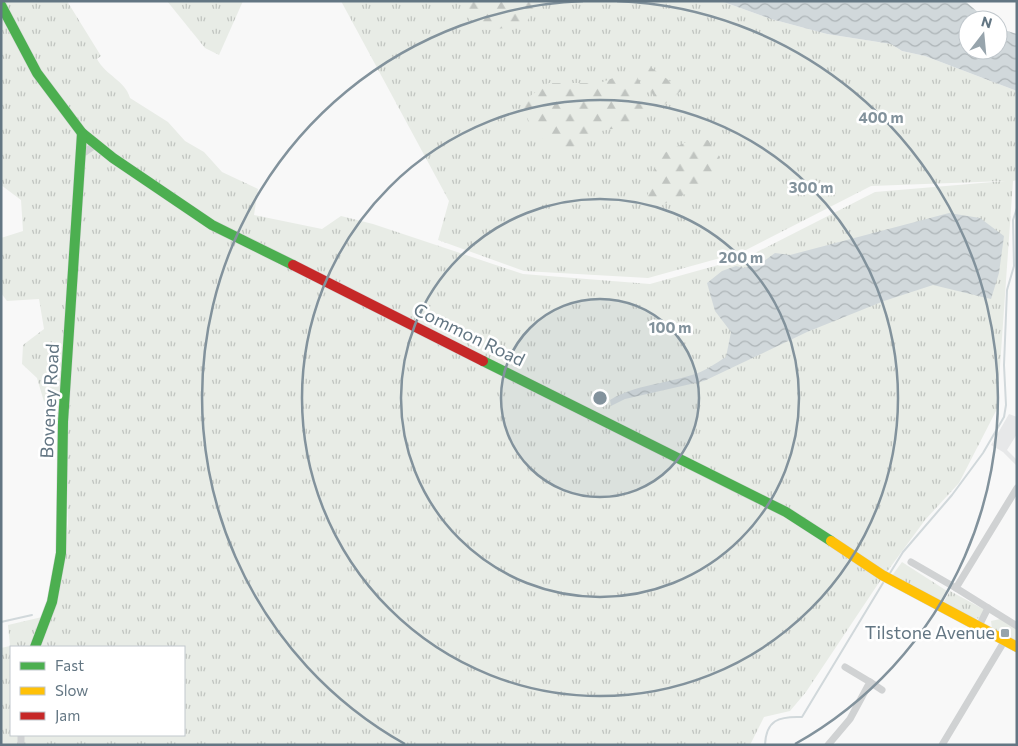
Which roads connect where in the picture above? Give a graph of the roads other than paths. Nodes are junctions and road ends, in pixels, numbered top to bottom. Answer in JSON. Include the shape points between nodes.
{"nodes":[{"id":1,"x":1,"y":5,"type":"edge"},
{"id":2,"x":82,"y":133,"type":"junction"},
{"id":3,"x":95,"y":145,"type":"junction"},
{"id":4,"x":82,"y":154,"type":"junction"},
{"id":5,"x":1017,"y":488,"type":"edge"},
{"id":6,"x":910,"y":562,"type":"dead end"},
{"id":7,"x":957,"y":586,"type":"junction"},
{"id":8,"x":988,"y":608,"type":"junction"},
{"id":9,"x":979,"y":626,"type":"junction"},
{"id":10,"x":1017,"y":626,"type":"edge"},
{"id":11,"x":1005,"y":640,"type":"junction"},
{"id":12,"x":36,"y":646,"type":"edge"},
{"id":13,"x":1017,"y":647,"type":"edge"},
{"id":14,"x":845,"y":667,"type":"dead end"},
{"id":15,"x":870,"y":682,"type":"junction"},
{"id":16,"x":882,"y":690,"type":"dead end"},
{"id":17,"x":828,"y":745,"type":"edge"},
{"id":18,"x":942,"y":745,"type":"edge"}],
"edges":[{"from":1,"to":2,"type":"main road","name":"Common Road","via":[[37,73]]},
{"from":2,"to":3,"type":"main road","name":"Common Road"},
{"from":2,"to":4,"type":"main road","name":"Boveney Road"},
{"from":3,"to":4,"type":"street"},
{"from":3,"to":9,"type":"main road","name":"Common Road","via":[[226,233],[786,512],[882,575]]},
{"from":4,"to":12,"type":"main road","name":"Boveney Road","via":[[63,422],[61,553],[52,602]]},
{"from":5,"to":7,"type":"street"},
{"from":6,"to":7,"type":"street"},
{"from":7,"to":8,"type":"street"},
{"from":8,"to":9,"type":"street"},
{"from":8,"to":10,"type":"street"},
{"from":9,"to":11,"type":"main road","name":"Common Road"},
{"from":11,"to":13,"type":"main road","name":"Common Road"},
{"from":11,"to":18,"type":"street"},
{"from":14,"to":15,"type":"street"},
{"from":15,"to":16,"type":"street"},
{"from":15,"to":17,"type":"street","via":[[850,719]]}]}
